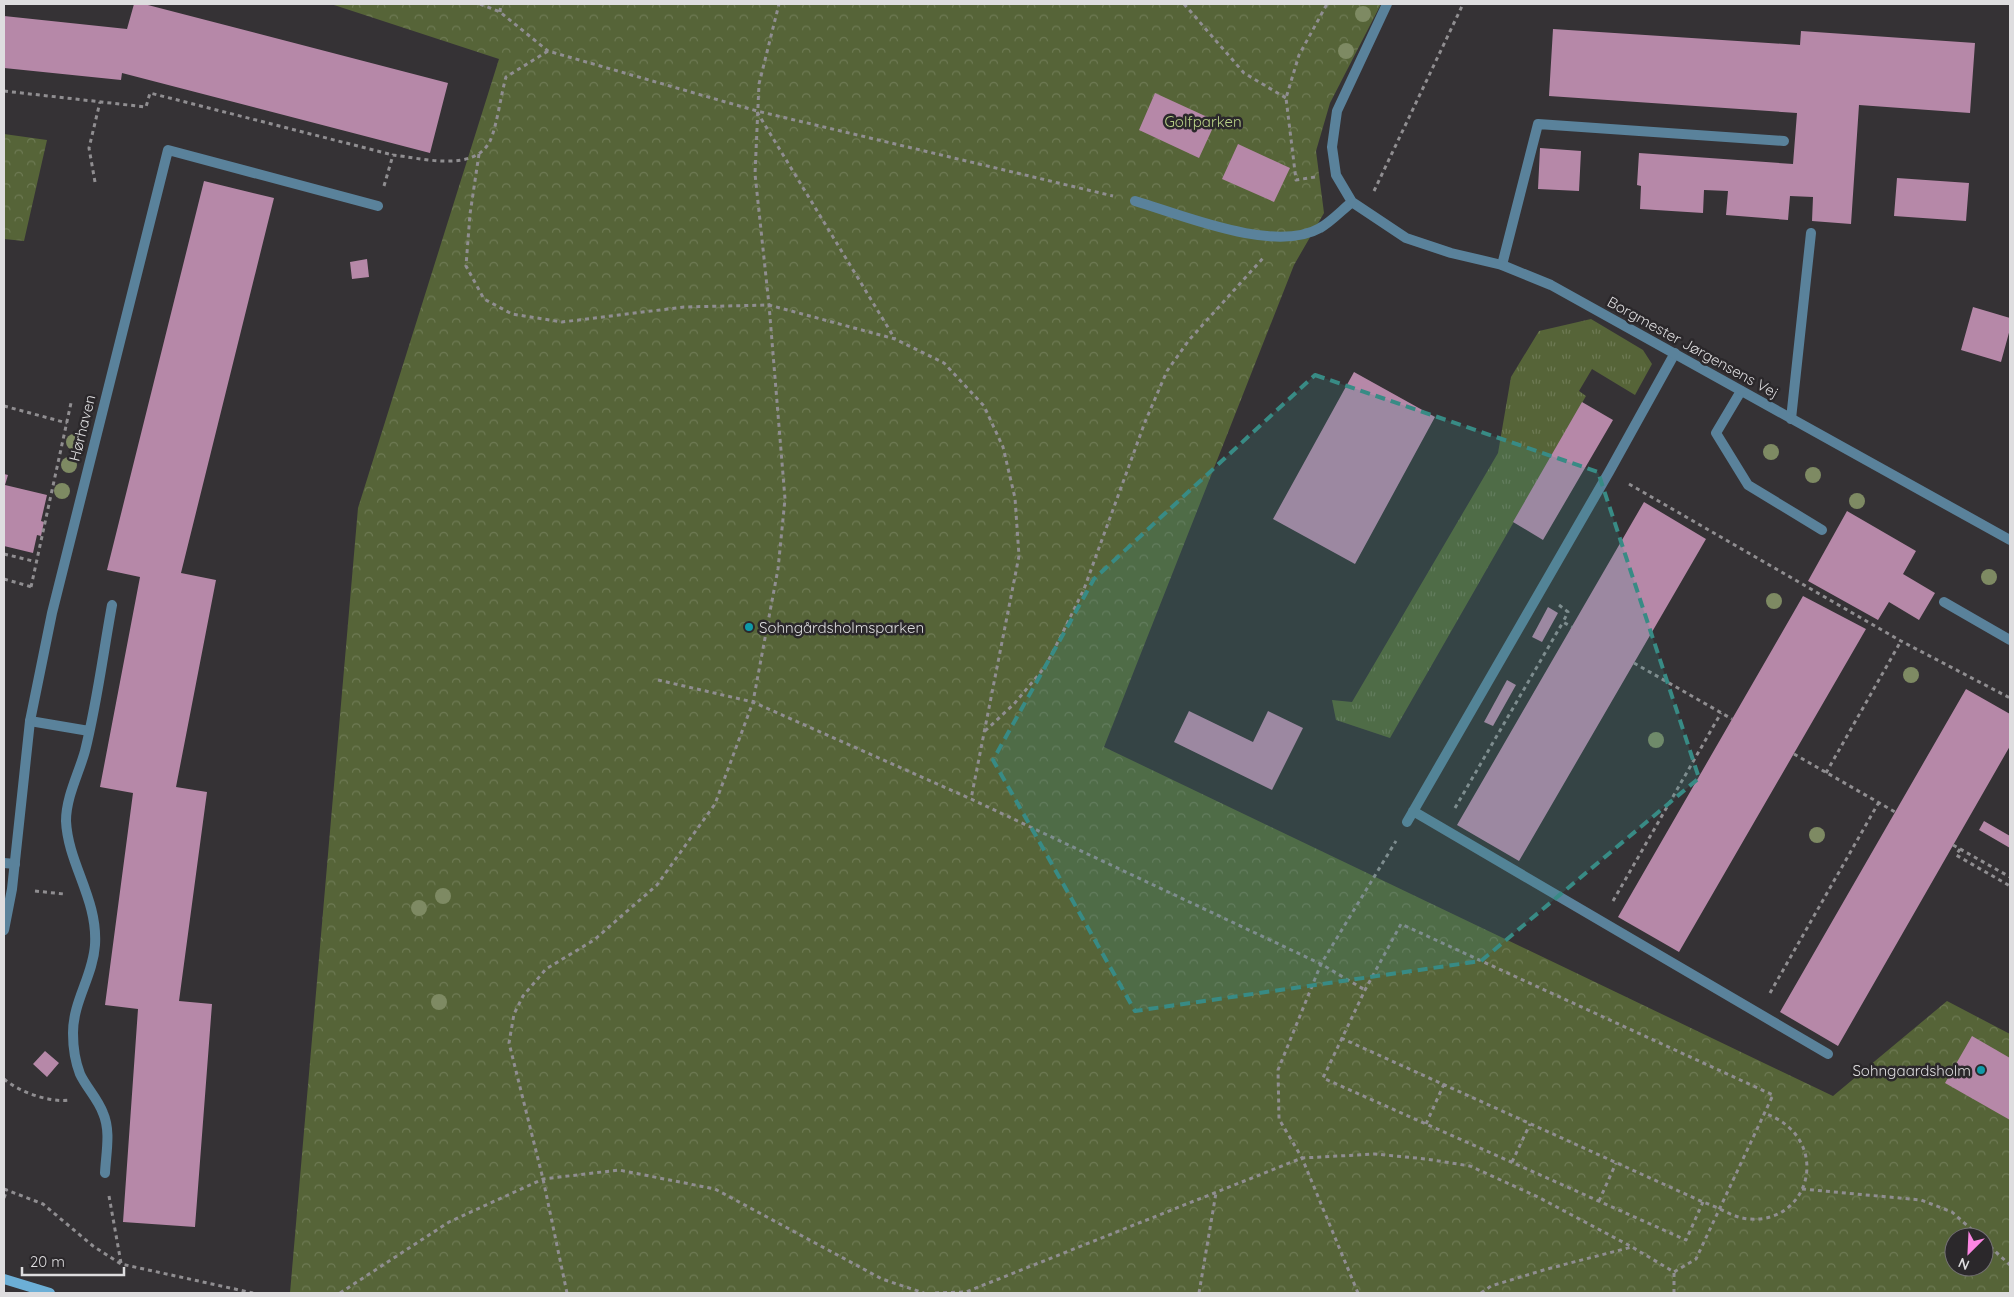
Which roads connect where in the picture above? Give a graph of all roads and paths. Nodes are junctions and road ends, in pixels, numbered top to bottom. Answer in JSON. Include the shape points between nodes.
{"nodes":[{"id":1,"x":480,"y":4,"type":"edge"},
{"id":2,"x":501,"y":4,"type":"edge"},
{"id":3,"x":780,"y":4,"type":"edge"},
{"id":4,"x":1184,"y":4,"type":"edge"},
{"id":5,"x":1327,"y":4,"type":"edge"},
{"id":6,"x":1387,"y":4,"type":"edge"},
{"id":7,"x":1463,"y":4,"type":"edge"},
{"id":8,"x":500,"y":12,"type":"junction"},
{"id":9,"x":548,"y":50,"type":"junction"},
{"id":10,"x":4,"y":92,"type":"edge"},
{"id":11,"x":1286,"y":98,"type":"junction"},
{"id":12,"x":100,"y":102,"type":"junction"},
{"id":13,"x":757,"y":111,"type":"junction"},
{"id":14,"x":1784,"y":141,"type":"dead end"},
{"id":15,"x":479,"y":154,"type":"junction"},
{"id":16,"x":393,"y":155,"type":"junction"},
{"id":17,"x":1336,"y":175,"type":"junction"},
{"id":18,"x":95,"y":182,"type":"dead end"},
{"id":19,"x":1135,"y":201,"type":"joint"},
{"id":20,"x":1352,"y":202,"type":"junction"},
{"id":21,"x":378,"y":206,"type":"joint"},
{"id":22,"x":1365,"y":210,"type":"junction"},
{"id":23,"x":1811,"y":232,"type":"dead end"},
{"id":24,"x":1279,"y":237,"type":"junction"},
{"id":25,"x":1502,"y":265,"type":"junction"},
{"id":26,"x":769,"y":305,"type":"junction"},
{"id":27,"x":895,"y":339,"type":"junction"},
{"id":28,"x":1675,"y":353,"type":"junction"},
{"id":29,"x":1741,"y":391,"type":"junction"},
{"id":30,"x":71,"y":403,"type":"dead end"},
{"id":31,"x":4,"y":406,"type":"edge"},
{"id":32,"x":1791,"y":418,"type":"junction"},
{"id":33,"x":67,"y":422,"type":"junction"},
{"id":34,"x":1609,"y":472,"type":"junction"},
{"id":35,"x":1822,"y":530,"type":"dead end"},
{"id":36,"x":2010,"y":540,"type":"edge"},
{"id":37,"x":4,"y":554,"type":"edge"},
{"id":38,"x":37,"y":562,"type":"junction"},
{"id":39,"x":4,"y":579,"type":"edge"},
{"id":40,"x":31,"y":587,"type":"junction"},
{"id":41,"x":57,"y":594,"type":"junction"},
{"id":42,"x":1944,"y":602,"type":"dead end"},
{"id":43,"x":112,"y":606,"type":"dead end"},
{"id":44,"x":1563,"y":622,"type":"dead end"},
{"id":45,"x":2010,"y":640,"type":"edge"},
{"id":46,"x":1902,"y":641,"type":"junction"},
{"id":47,"x":1634,"y":662,"type":"dead end"},
{"id":48,"x":658,"y":680,"type":"dead end"},
{"id":49,"x":2010,"y":698,"type":"edge"},
{"id":50,"x":753,"y":702,"type":"junction"},
{"id":51,"x":1721,"y":712,"type":"junction"},
{"id":52,"x":1732,"y":719,"type":"dead end"},
{"id":53,"x":30,"y":722,"type":"junction"},
{"id":54,"x":89,"y":731,"type":"junction"},
{"id":55,"x":984,"y":731,"type":"junction"},
{"id":56,"x":1794,"y":754,"type":"dead end"},
{"id":57,"x":1826,"y":772,"type":"junction"},
{"id":58,"x":971,"y":799,"type":"junction"},
{"id":59,"x":1879,"y":802,"type":"junction"},
{"id":60,"x":1413,"y":811,"type":"junction"},
{"id":61,"x":1895,"y":812,"type":"dead end"},
{"id":62,"x":1407,"y":822,"type":"joint"},
{"id":63,"x":1444,"y":828,"type":"junction"},
{"id":64,"x":1954,"y":845,"type":"dead end"},
{"id":65,"x":1960,"y":849,"type":"junction"},
{"id":66,"x":4,"y":863,"type":"edge"},
{"id":67,"x":15,"y":864,"type":"junction"},
{"id":68,"x":2010,"y":878,"type":"edge"},
{"id":69,"x":2010,"y":886,"type":"edge"},
{"id":70,"x":12,"y":889,"type":"junction"},
{"id":71,"x":89,"y":896,"type":"junction"},
{"id":72,"x":1602,"y":921,"type":"junction"},
{"id":73,"x":4,"y":930,"type":"edge"},
{"id":74,"x":1321,"y":964,"type":"junction"},
{"id":75,"x":1365,"y":990,"type":"junction"},
{"id":76,"x":1759,"y":1014,"type":"junction"},
{"id":77,"x":1341,"y":1038,"type":"junction"},
{"id":78,"x":1828,"y":1054,"type":"dead end"},
{"id":79,"x":4,"y":1079,"type":"edge"},
{"id":80,"x":1444,"y":1084,"type":"junction"},
{"id":81,"x":92,"y":1093,"type":"junction"},
{"id":82,"x":1764,"y":1114,"type":"junction"},
{"id":83,"x":1426,"y":1124,"type":"junction"},
{"id":84,"x":1530,"y":1124,"type":"junction"},
{"id":85,"x":1302,"y":1158,"type":"junction"},
{"id":86,"x":1512,"y":1162,"type":"junction"},
{"id":87,"x":1616,"y":1163,"type":"junction"},
{"id":88,"x":105,"y":1173,"type":"joint"},
{"id":89,"x":543,"y":1180,"type":"junction"},
{"id":90,"x":5,"y":1189,"type":"edge"},
{"id":91,"x":1802,"y":1189,"type":"junction"},
{"id":92,"x":1216,"y":1192,"type":"junction"},
{"id":93,"x":4,"y":1198,"type":"edge"},
{"id":94,"x":1599,"y":1201,"type":"junction"},
{"id":95,"x":1703,"y":1202,"type":"junction"},
{"id":96,"x":1719,"y":1207,"type":"junction"},
{"id":97,"x":1969,"y":1227,"type":"edge"},
{"id":98,"x":1632,"y":1247,"type":"junction"},
{"id":99,"x":1994,"y":1250,"type":"edge"},
{"id":100,"x":121,"y":1264,"type":"junction"},
{"id":101,"x":2010,"y":1265,"type":"edge"},
{"id":102,"x":1674,"y":1272,"type":"junction"},
{"id":103,"x":4,"y":1279,"type":"edge"},
{"id":104,"x":50,"y":1293,"type":"edge"},
{"id":105,"x":253,"y":1293,"type":"edge"},
{"id":106,"x":340,"y":1293,"type":"edge"},
{"id":107,"x":567,"y":1293,"type":"edge"},
{"id":108,"x":924,"y":1293,"type":"edge"},
{"id":109,"x":935,"y":1293,"type":"edge"},
{"id":110,"x":1199,"y":1293,"type":"edge"},
{"id":111,"x":1358,"y":1293,"type":"edge"},
{"id":112,"x":1481,"y":1293,"type":"edge"},
{"id":113,"x":1674,"y":1293,"type":"edge"}],
"edges":[{"from":1,"to":8,"type":"path"},
{"from":2,"to":8,"type":"path"},
{"from":3,"to":13,"type":"path","via":[[759,84]]},
{"from":4,"to":11,"type":"path","via":[[1244,73]]},
{"from":5,"to":11,"type":"path","via":[[1299,55]]},
{"from":6,"to":17,"type":"street","name":"Borgmester Jørgensens Vej","via":[[1336,111],[1332,147]]},
{"from":7,"to":22,"type":"path"},
{"from":8,"to":9,"type":"path"},
{"from":9,"to":13,"type":"path"},
{"from":9,"to":15,"type":"path","via":[[506,76],[490,141]]},
{"from":10,"to":12,"type":"path"},
{"from":11,"to":17,"type":"path","via":[[1296,180]]},
{"from":12,"to":16,"type":"path","via":[[146,107],[150,93]]},
{"from":12,"to":18,"type":"path","via":[[89,148]]},
{"from":13,"to":19,"type":"path"},
{"from":13,"to":26,"type":"path","via":[[755,174]]},
{"from":13,"to":27,"type":"path"},
{"from":14,"to":25,"type":"street","via":[[1538,124]]},
{"from":15,"to":16,"type":"path","via":[[462,160]]},
{"from":15,"to":26,"type":"path","via":[[466,266],[484,299],[512,314],[562,322],[684,307]]},
{"from":16,"to":21,"type":"path"},
{"from":17,"to":20,"type":"street","name":"Borgmester Jørgensens Vej"},
{"from":19,"to":24,"type":"street","via":[[1249,235]]},
{"from":20,"to":22,"type":"street","name":"Borgmester Jørgensens Vej"},
{"from":20,"to":24,"type":"street","via":[[1320,229]]},
{"from":21,"to":41,"type":"street","name":"Hørhaven","via":[[168,150]]},
{"from":22,"to":25,"type":"street","name":"Borgmester Jørgensens Vej","via":[[1406,238],[1451,254]]},
{"from":23,"to":32,"type":"street"},
{"from":24,"to":55,"type":"path","via":[[1257,266],[1189,340],[1167,371],[1084,589],[1061,636],[1045,667],[1014,704]]},
{"from":25,"to":28,"type":"street","name":"Borgmester Jørgensens Vej","via":[[1551,286]]},
{"from":26,"to":27,"type":"path"},
{"from":26,"to":50,"type":"path","via":[[785,499],[778,569]]},
{"from":27,"to":55,"type":"path","via":[[944,363],[984,406],[1003,447],[1015,498],[1019,556]]},
{"from":28,"to":29,"type":"street","name":"Borgmester Jørgensens Vej"},
{"from":28,"to":34,"type":"street"},
{"from":29,"to":32,"type":"street","name":"Borgmester Jørgensens Vej"},
{"from":29,"to":35,"type":"street","via":[[1716,433],[1748,485]]},
{"from":30,"to":33,"type":"path"},
{"from":31,"to":33,"type":"path"},
{"from":32,"to":36,"type":"street","name":"Borgmester Jørgensens Vej"},
{"from":33,"to":38,"type":"path"},
{"from":34,"to":46,"type":"path"},
{"from":34,"to":60,"type":"street"},
{"from":37,"to":38,"type":"path"},
{"from":38,"to":40,"type":"path"},
{"from":39,"to":40,"type":"path"},
{"from":40,"to":41,"type":"path"},
{"from":41,"to":53,"type":"street","name":"Hørhaven"},
{"from":42,"to":45,"type":"street"},
{"from":43,"to":54,"type":"street"},
{"from":44,"to":63,"type":"path"},
{"from":46,"to":49,"type":"path"},
{"from":46,"to":57,"type":"path"},
{"from":47,"to":51,"type":"path"},
{"from":48,"to":50,"type":"path"},
{"from":50,"to":58,"type":"path"},
{"from":50,"to":89,"type":"path","via":[[715,804],[657,885],[594,940],[546,969],[514,1014],[510,1043]]},
{"from":51,"to":52,"type":"path"},
{"from":51,"to":72,"type":"path"},
{"from":53,"to":54,"type":"street"},
{"from":53,"to":67,"type":"street","name":"Hørhaven"},
{"from":54,"to":71,"type":"street","via":[[66,819],[68,840]]},
{"from":55,"to":58,"type":"path"},
{"from":56,"to":57,"type":"path"},
{"from":57,"to":59,"type":"path"},
{"from":58,"to":74,"type":"path"},
{"from":59,"to":61,"type":"path"},
{"from":59,"to":76,"type":"path"},
{"from":60,"to":62,"type":"street"},
{"from":60,"to":63,"type":"street"},
{"from":62,"to":74,"type":"path"},
{"from":63,"to":72,"type":"street"},
{"from":64,"to":65,"type":"path"},
{"from":65,"to":68,"type":"path"},
{"from":65,"to":69,"type":"path","via":[[1956,855]]},
{"from":66,"to":67,"type":"street"},
{"from":67,"to":70,"type":"street","name":"Hørhaven"},
{"from":70,"to":71,"type":"path"},
{"from":70,"to":73,"type":"street","name":"Hørhaven"},
{"from":71,"to":81,"type":"street","via":[[94,919],[94,958],[74,1014],[73,1032],[74,1054],[80,1074]]},
{"from":72,"to":76,"type":"street"},
{"from":74,"to":75,"type":"path"},
{"from":74,"to":85,"type":"path","via":[[1278,1070],[1279,1119]]},
{"from":75,"to":77,"type":"path"},
{"from":75,"to":82,"type":"path","via":[[1401,924],[1773,1095]]},
{"from":76,"to":78,"type":"street"},
{"from":77,"to":80,"type":"path"},
{"from":77,"to":83,"type":"path","via":[[1323,1078]]},
{"from":79,"to":81,"type":"path","via":[[23,1091],[62,1101]]},
{"from":80,"to":83,"type":"path"},
{"from":80,"to":84,"type":"path"},
{"from":81,"to":88,"type":"street","via":[[103,1113],[108,1134]]},
{"from":82,"to":91,"type":"path","via":[[1783,1122],[1798,1136],[1807,1162]]},
{"from":82,"to":96,"type":"path"},
{"from":83,"to":86,"type":"path"},
{"from":84,"to":86,"type":"path"},
{"from":84,"to":87,"type":"path"},
{"from":85,"to":92,"type":"path"},
{"from":85,"to":98,"type":"path","via":[[1375,1154],[1470,1166],[1538,1197]]},
{"from":85,"to":111,"type":"path"},
{"from":86,"to":94,"type":"path"},
{"from":87,"to":94,"type":"path"},
{"from":87,"to":95,"type":"path"},
{"from":88,"to":100,"type":"path"},
{"from":89,"to":106,"type":"path","via":[[449,1222]]},
{"from":89,"to":107,"type":"path"},
{"from":89,"to":108,"type":"path","via":[[619,1170],[715,1189],[882,1278]]},
{"from":90,"to":93,"type":"path"},
{"from":90,"to":100,"type":"path","via":[[43,1204],[93,1246]]},
{"from":91,"to":96,"type":"path","via":[[1780,1213],[1765,1218],[1749,1219]]},
{"from":91,"to":97,"type":"path","via":[[1921,1200],[1952,1212]]},
{"from":92,"to":109,"type":"path","via":[[966,1292]]},
{"from":92,"to":110,"type":"path"},
{"from":94,"to":95,"type":"path","via":[[1686,1240]]},
{"from":95,"to":96,"type":"path"},
{"from":96,"to":102,"type":"path","via":[[1696,1259]]},
{"from":98,"to":102,"type":"path"},
{"from":98,"to":112,"type":"path","via":[[1491,1286]]},
{"from":99,"to":101,"type":"path"},
{"from":100,"to":105,"type":"path"},
{"from":102,"to":113,"type":"path"},
{"from":103,"to":104,"type":"street"}]}
